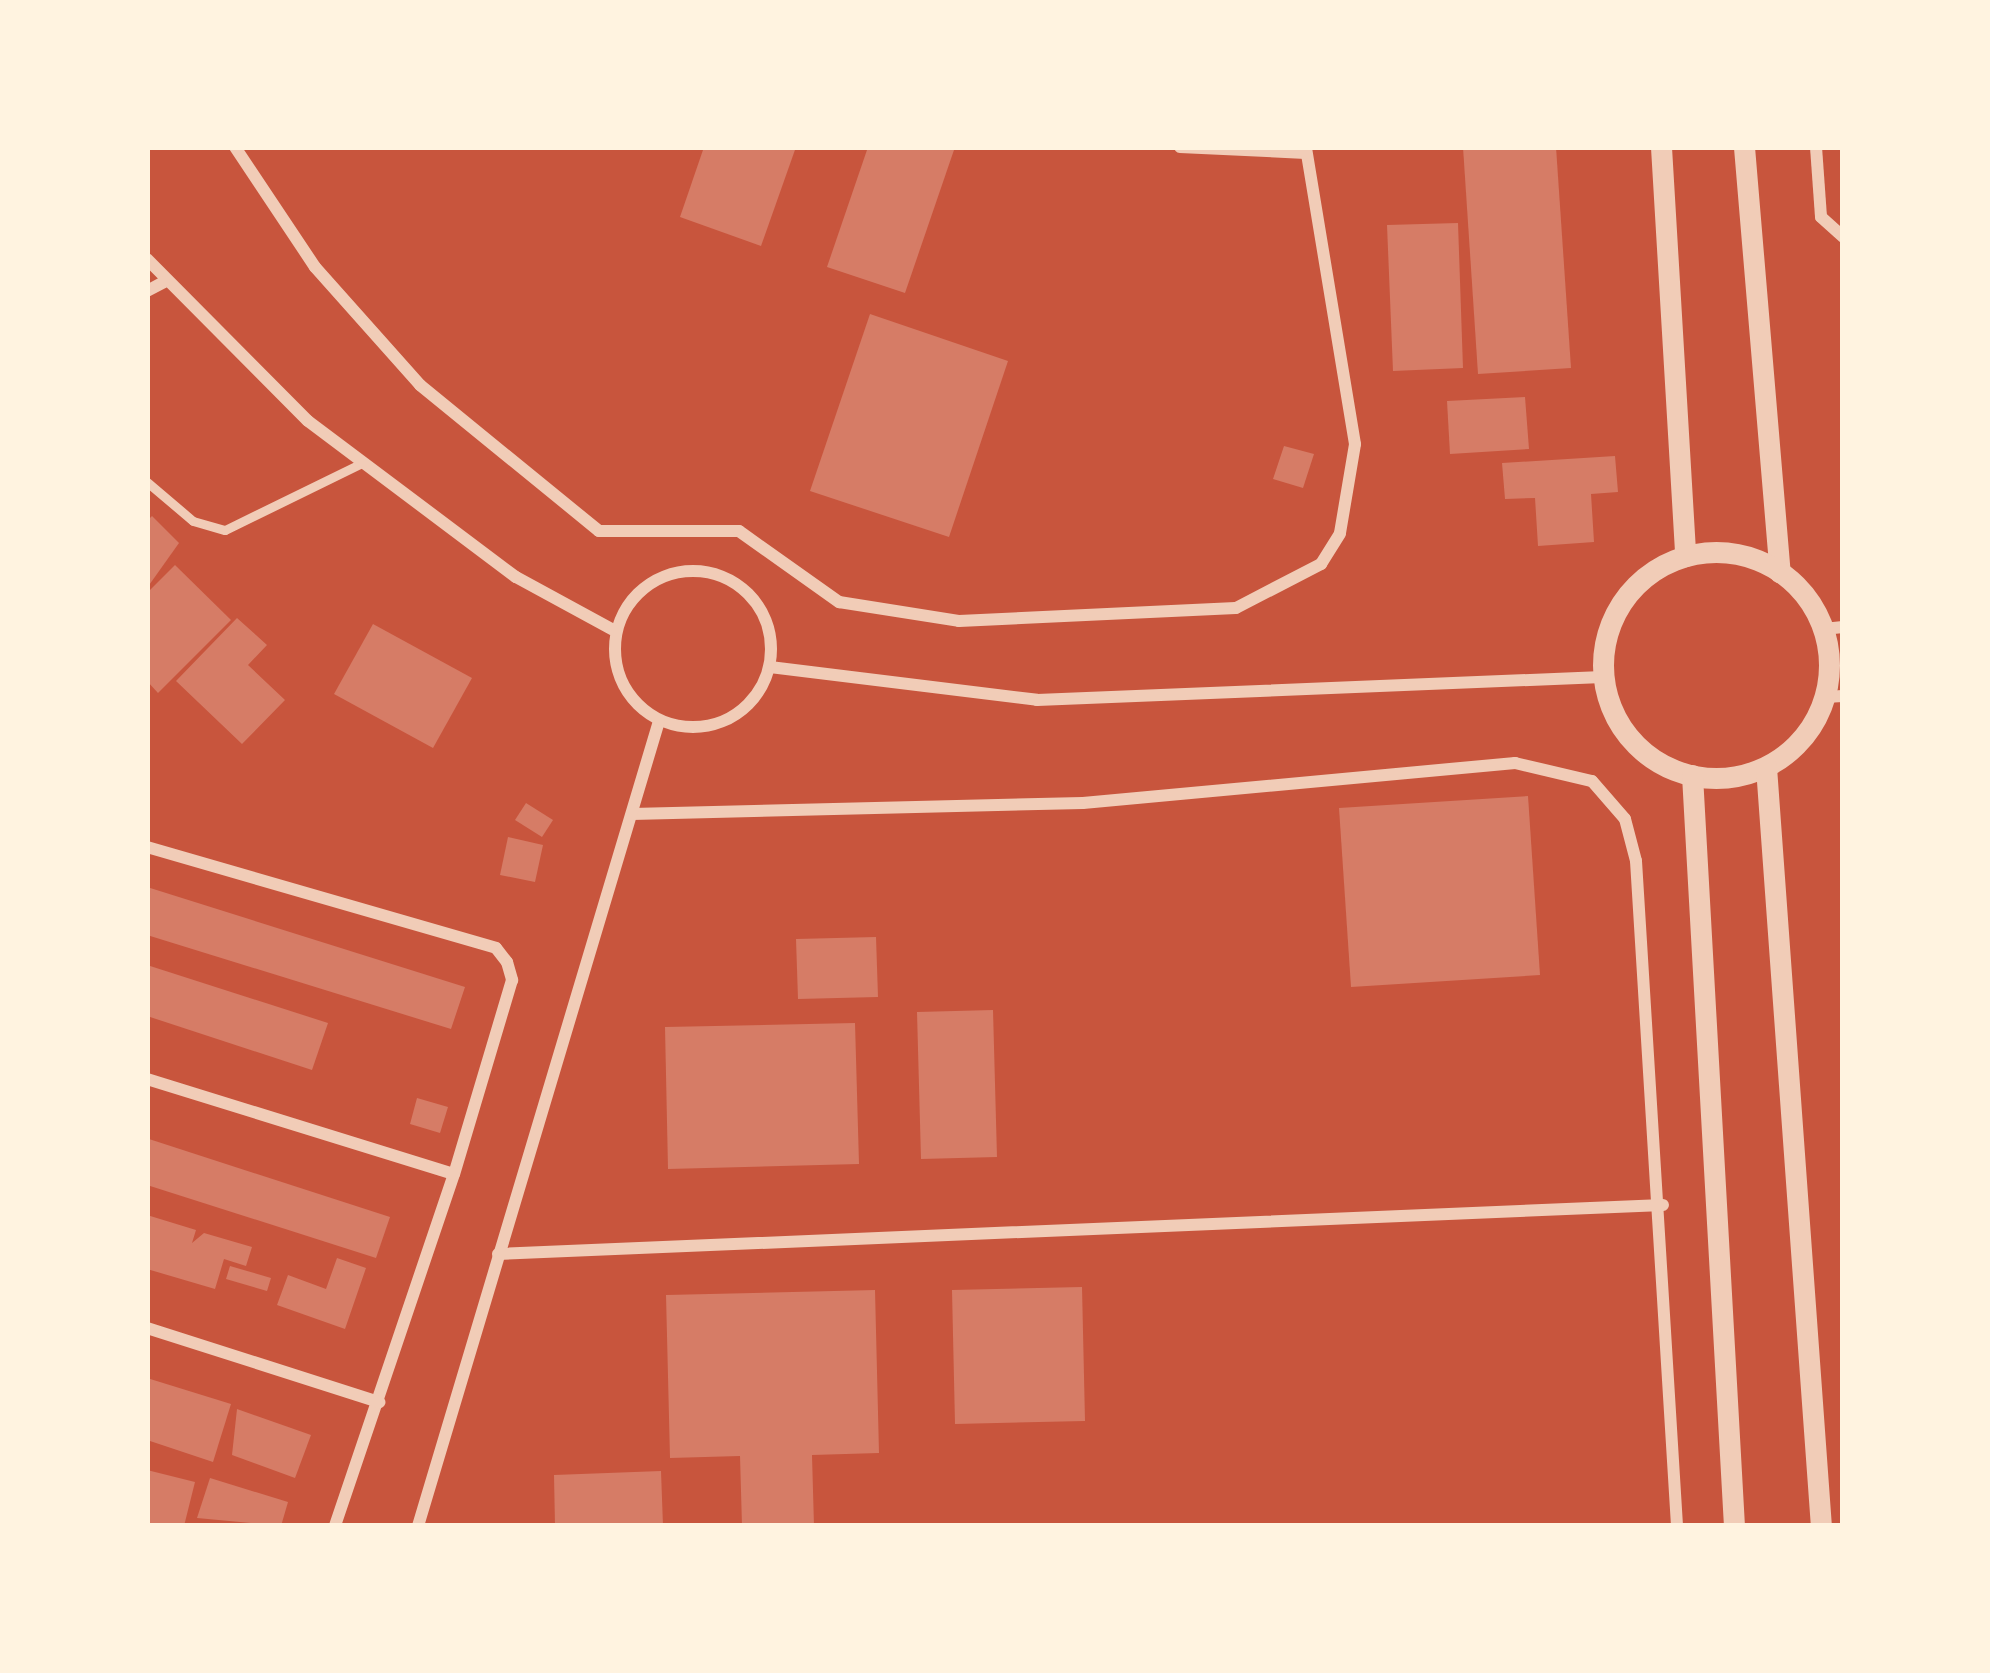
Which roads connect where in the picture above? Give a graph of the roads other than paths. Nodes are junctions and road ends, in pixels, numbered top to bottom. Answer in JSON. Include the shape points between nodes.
{"nodes":[{"id":1,"x":235,"y":147,"type":"edge"},
{"id":2,"x":1180,"y":147,"type":"edge"},
{"id":3,"x":1660,"y":147,"type":"edge"},
{"id":4,"x":1744,"y":147,"type":"edge"},
{"id":5,"x":1816,"y":147,"type":"edge"},
{"id":6,"x":1306,"y":150,"type":"edge"},
{"id":7,"x":1843,"y":237,"type":"edge"},
{"id":8,"x":147,"y":259,"type":"edge"},
{"id":9,"x":164,"y":282,"type":"junction"},
{"id":10,"x":147,"y":291,"type":"edge"},
{"id":11,"x":362,"y":463,"type":"junction"},
{"id":12,"x":147,"y":482,"type":"edge"},
{"id":13,"x":1685,"y":556,"type":"junction"},
{"id":14,"x":1780,"y":572,"type":"junction"},
{"id":15,"x":1833,"y":628,"type":"edge"},
{"id":16,"x":615,"y":631,"type":"junction"},
{"id":17,"x":770,"y":667,"type":"junction"},
{"id":18,"x":1603,"y":677,"type":"junction"},
{"id":19,"x":1834,"y":696,"type":"edge"},
{"id":20,"x":659,"y":721,"type":"junction"},
{"id":21,"x":1766,"y":767,"type":"junction"},
{"id":22,"x":1692,"y":775,"type":"junction"},
{"id":23,"x":632,"y":814,"type":"junction"},
{"id":24,"x":147,"y":847,"type":"edge"},
{"id":25,"x":147,"y":1079,"type":"edge"},
{"id":26,"x":454,"y":1174,"type":"junction"},
{"id":27,"x":1663,"y":1205,"type":"junction"},
{"id":28,"x":498,"y":1254,"type":"junction"},
{"id":29,"x":147,"y":1328,"type":"edge"},
{"id":30,"x":380,"y":1402,"type":"junction"},
{"id":31,"x":335,"y":1526,"type":"edge"},
{"id":32,"x":418,"y":1526,"type":"edge"},
{"id":33,"x":1677,"y":1526,"type":"edge"},
{"id":34,"x":1734,"y":1526,"type":"edge"},
{"id":35,"x":1821,"y":1526,"type":"edge"}],
"edges":[{"from":1,"to":6,"type":"street","via":[[315,267],[420,385],[599,531],[740,531],[839,602],[959,621],[1236,608],[1321,564],[1340,533],[1355,445]]},
{"from":2,"to":6,"type":"street"},
{"from":3,"to":13,"type":"street"},
{"from":4,"to":14,"type":"street"},
{"from":5,"to":7,"type":"street","via":[[1821,217]]},
{"from":8,"to":9,"type":"street"},
{"from":9,"to":10,"type":"street"},
{"from":9,"to":11,"type":"street"},
{"from":11,"to":12,"type":"lane","via":[[225,530],[193,521]]},
{"from":11,"to":16,"type":"street","via":[[516,577]]},
{"from":13,"to":14,"type":"street","via":[[1718,551]]},
{"from":13,"to":18,"type":"street","via":[[1621,601]]},
{"from":14,"to":15,"type":"street"},
{"from":15,"to":19,"type":"street"},
{"from":16,"to":17,"type":"street","via":[[658,577],[710,574],[755,600]]},
{"from":16,"to":20,"type":"street","via":[[631,699]]},
{"from":17,"to":18,"type":"street","via":[[1037,700]]},
{"from":17,"to":20,"type":"street","via":[[728,720]]},
{"from":18,"to":22,"type":"street","via":[[1631,740]]},
{"from":19,"to":21,"type":"street","via":[[1791,750]]},
{"from":20,"to":23,"type":"street"},
{"from":21,"to":22,"type":"street"},
{"from":21,"to":35,"type":"street"},
{"from":22,"to":34,"type":"street"},
{"from":23,"to":27,"type":"street","via":[[1084,803],[1554,765],[1592,781],[1625,819],[1636,861]]},
{"from":23,"to":28,"type":"street"},
{"from":24,"to":26,"type":"street","via":[[496,948],[512,980]]},
{"from":25,"to":26,"type":"street"},
{"from":26,"to":30,"type":"street"},
{"from":27,"to":28,"type":"street"},
{"from":27,"to":33,"type":"street"},
{"from":28,"to":32,"type":"street"},
{"from":29,"to":30,"type":"street"},
{"from":30,"to":31,"type":"street"}]}
